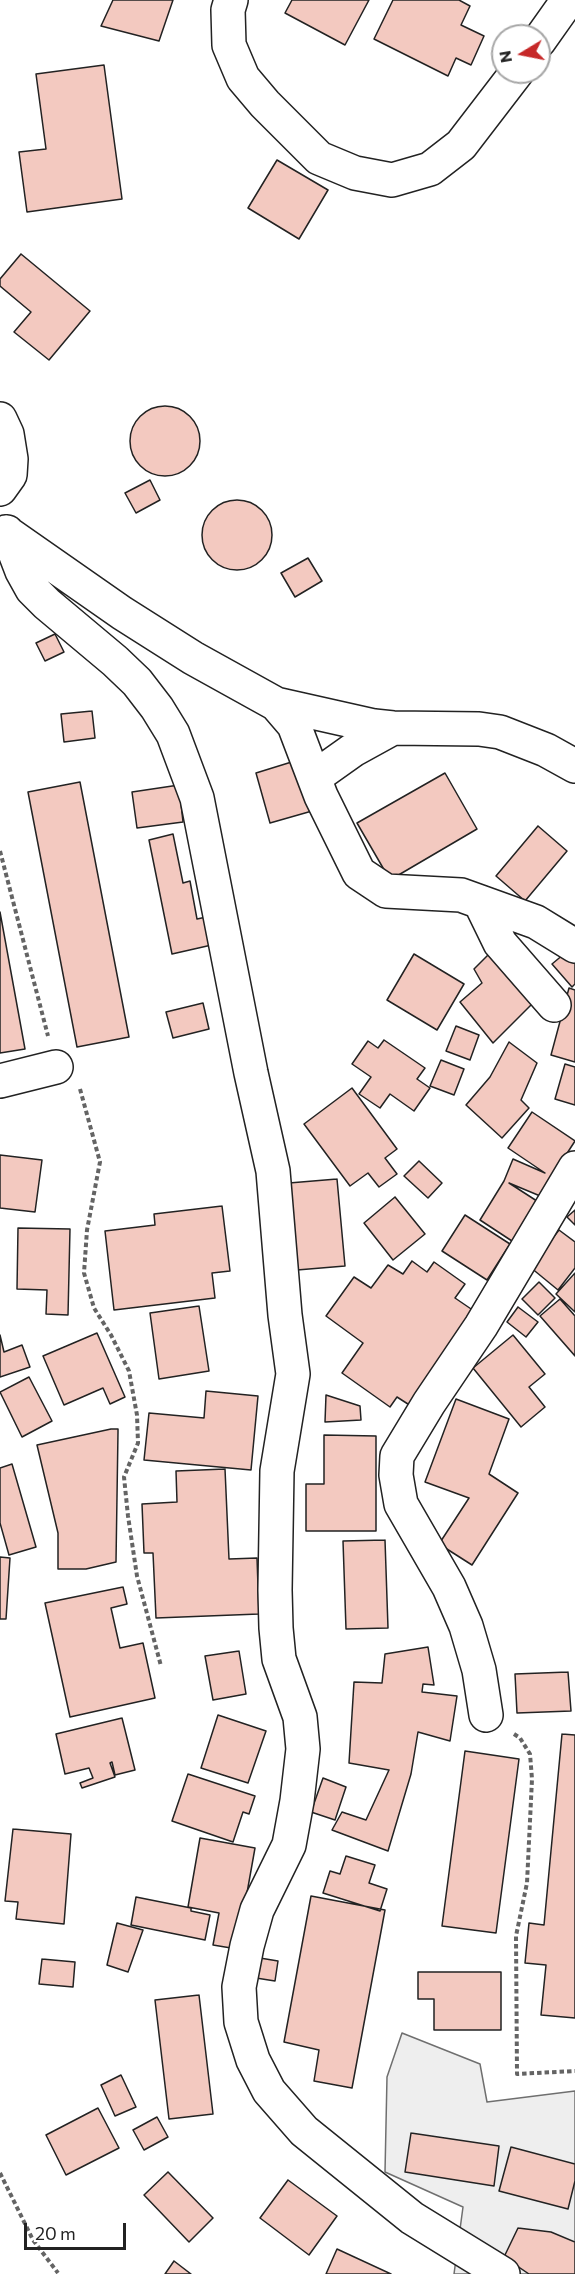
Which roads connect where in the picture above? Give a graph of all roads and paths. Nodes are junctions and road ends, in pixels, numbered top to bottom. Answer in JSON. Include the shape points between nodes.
{"nodes":[{"id":1,"x":231,"y":0,"type":"edge"},
{"id":2,"x":568,"y":0,"type":"edge"},
{"id":3,"x":551,"y":25,"type":"edge"},
{"id":4,"x":508,"y":84,"type":"edge"},
{"id":5,"x":0,"y":419,"type":"edge"},
{"id":6,"x":0,"y":489,"type":"edge"},
{"id":7,"x":3,"y":529,"type":"edge"},
{"id":8,"x":276,"y":704,"type":"junction"},
{"id":9,"x":393,"y":728,"type":"junction"},
{"id":10,"x":575,"y":766,"type":"edge"},
{"id":11,"x":315,"y":777,"type":"junction"},
{"id":12,"x":0,"y":851,"type":"edge"},
{"id":13,"x":480,"y":902,"type":"junction"},
{"id":14,"x":575,"y":946,"type":"edge"},
{"id":15,"x":554,"y":1005,"type":"dead end"},
{"id":16,"x":56,"y":1067,"type":"junction"},
{"id":17,"x":0,"y":1081,"type":"edge"},
{"id":18,"x":575,"y":1168,"type":"edge"},
{"id":19,"x":161,"y":1666,"type":"dead end"},
{"id":20,"x":486,"y":1715,"type":"joint"},
{"id":21,"x":575,"y":2071,"type":"edge"},
{"id":22,"x":0,"y":2174,"type":"edge"},
{"id":23,"x":58,"y":2273,"type":"edge"},
{"id":24,"x":504,"y":2274,"type":"edge"}],
"edges":[{"from":1,"to":4,"type":"street","via":[[230,45],[243,78],[319,158],[355,173],[392,180],[430,169],[461,145]]},
{"from":2,"to":3,"type":"street"},
{"from":5,"to":6,"type":"street","via":[[11,459],[10,475]]},
{"from":7,"to":8,"type":"street","via":[[94,594]]},
{"from":7,"to":24,"type":"street","via":[[32,589],[137,682],[173,734],[197,798],[273,1171],[293,1374],[277,1471],[274,1590],[279,1659],[300,1717],[303,1749],[289,1845],[257,1910],[247,1946],[239,1987],[241,2022],[253,2060],[269,2091],[304,2131],[412,2218]]},
{"from":8,"to":9,"type":"street"},
{"from":8,"to":11,"type":"street","via":[[294,725]]},
{"from":9,"to":10,"type":"street","via":[[500,732]]},
{"from":9,"to":11,"type":"street"},
{"from":11,"to":13,"type":"street","via":[[359,873],[386,891],[461,895]]},
{"from":12,"to":16,"type":"path"},
{"from":13,"to":14,"type":"street","via":[[536,922]]},
{"from":13,"to":15,"type":"street","via":[[500,943]]},
{"from":16,"to":17,"type":"street"},
{"from":16,"to":19,"type":"path","via":[[80,1089],[100,1162],[87,1230],[84,1273],[94,1308],[129,1371],[138,1415],[138,1443],[124,1477],[137,1576]]},
{"from":18,"to":20,"type":"street","via":[[481,1326],[397,1456],[401,1504],[449,1587],[466,1626],[479,1670]]},
{"from":20,"to":21,"type":"path","via":[[520,1738],[531,1763],[526,1883],[516,1936],[517,2074]]},
{"from":22,"to":23,"type":"path","via":[[33,2240]]}]}
